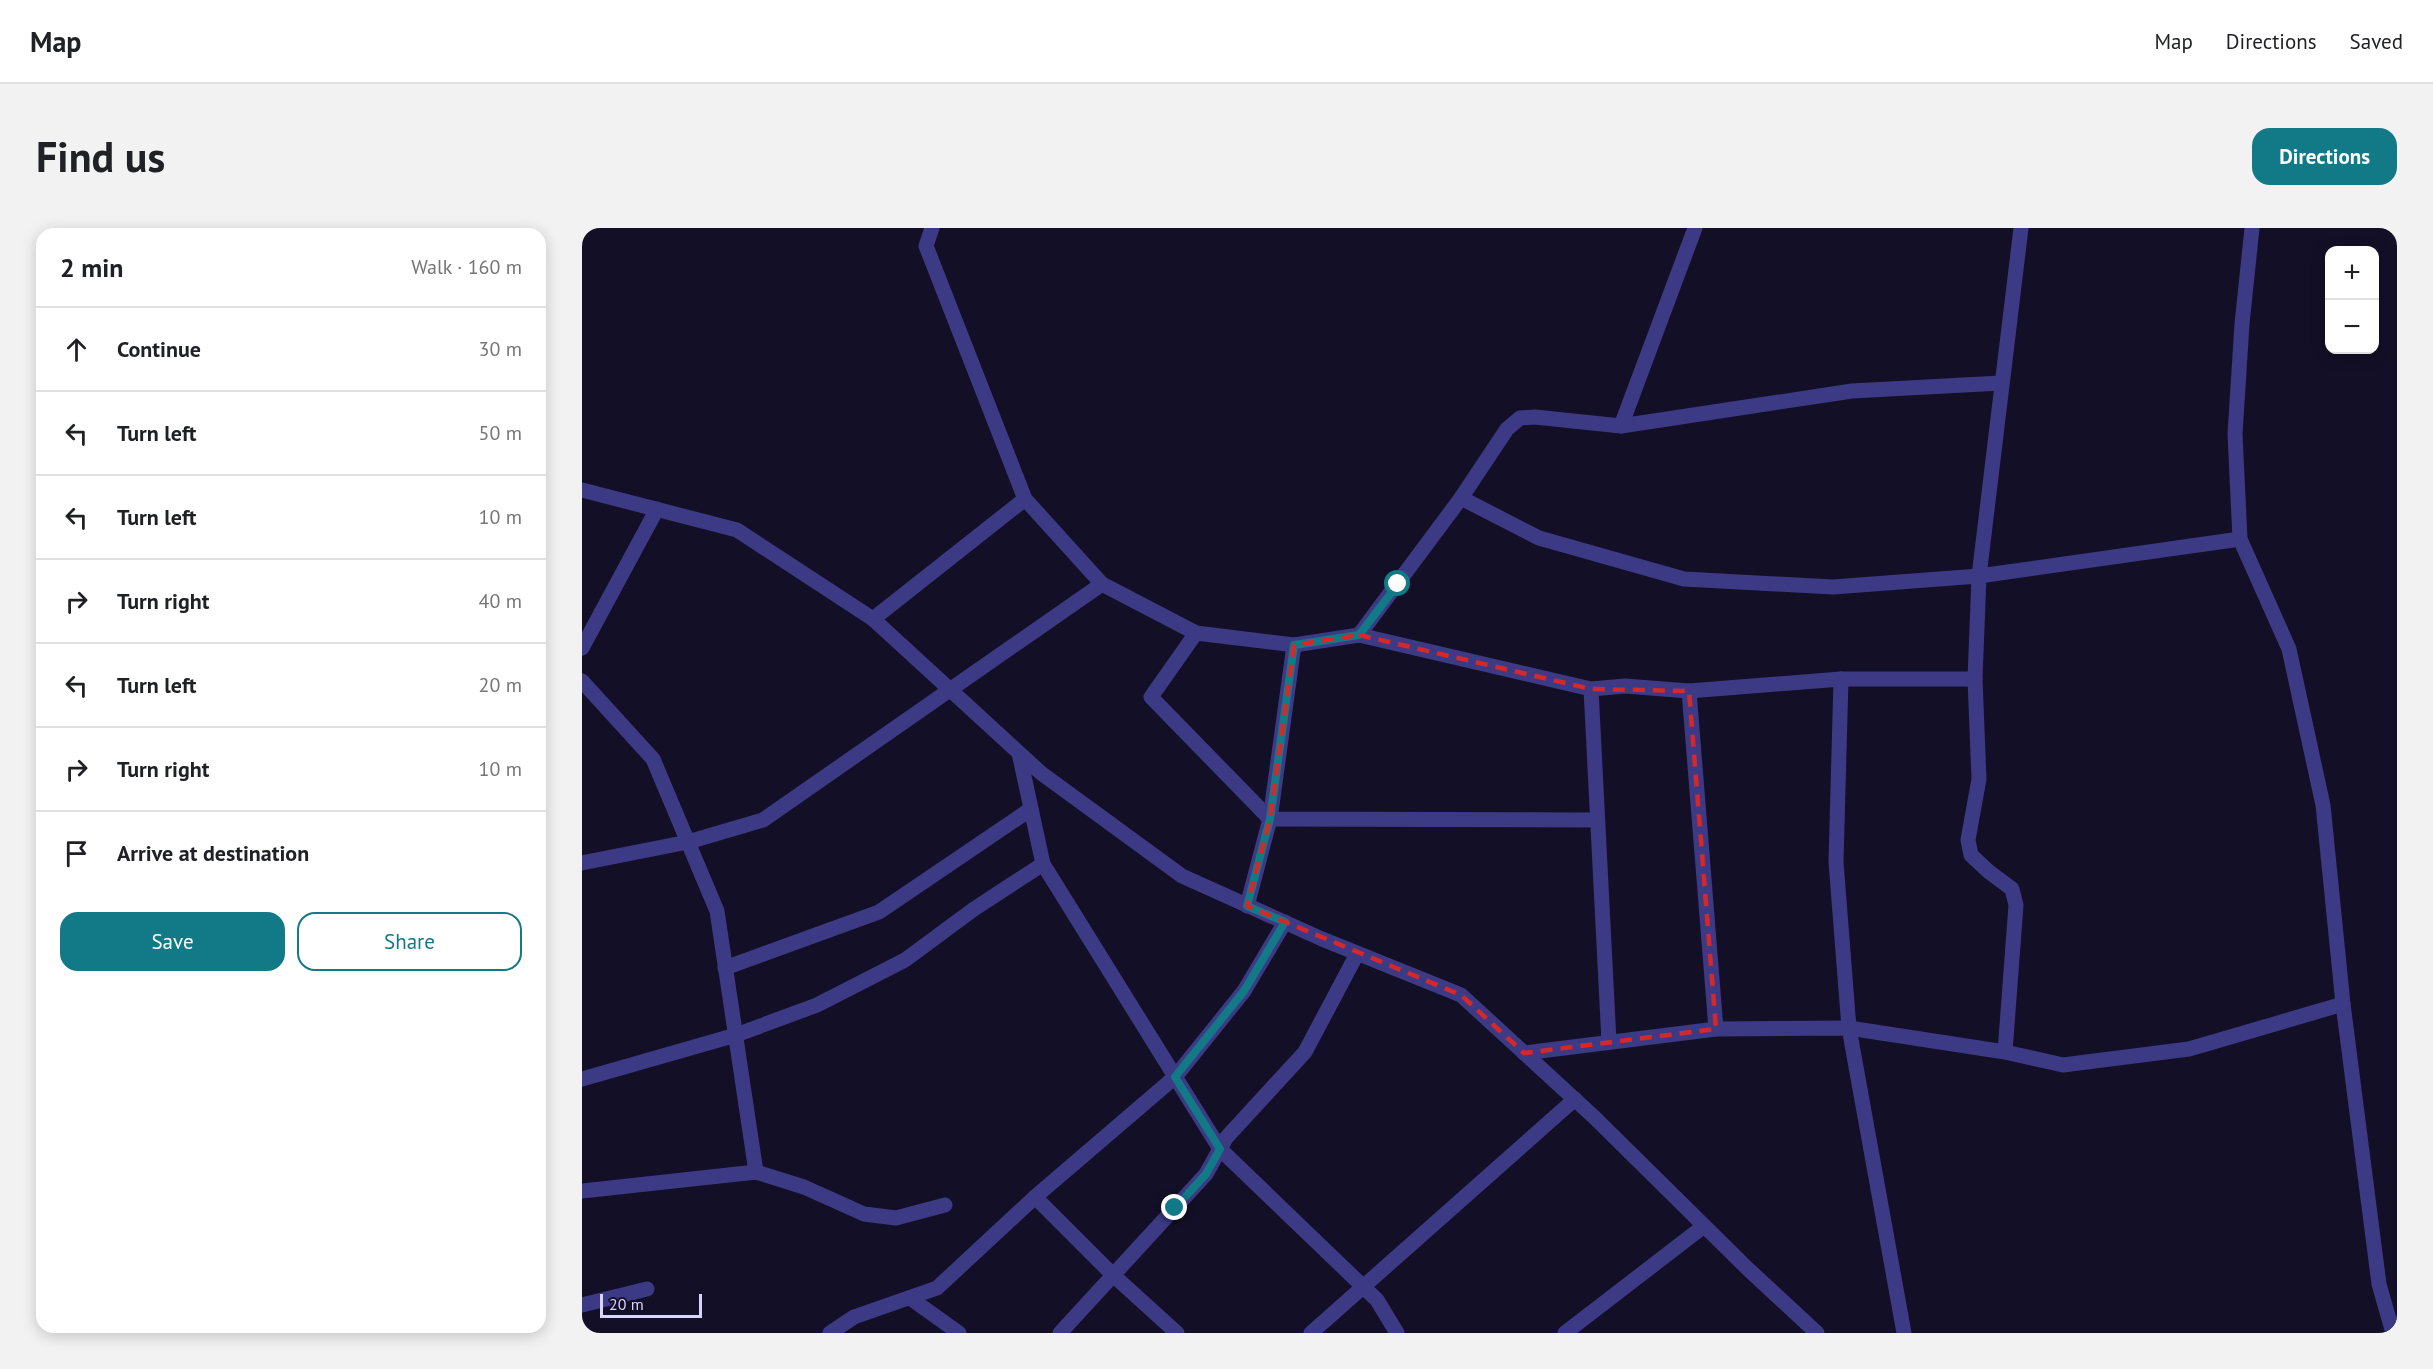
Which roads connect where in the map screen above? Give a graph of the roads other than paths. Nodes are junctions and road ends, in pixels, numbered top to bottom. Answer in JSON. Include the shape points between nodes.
{"nodes":[{"id":1,"x":932,"y":228,"type":"edge"},
{"id":2,"x":1695,"y":228,"type":"edge"},
{"id":3,"x":2021,"y":228,"type":"edge"},
{"id":4,"x":2252,"y":228,"type":"edge"},
{"id":5,"x":2001,"y":383,"type":"junction"},
{"id":6,"x":1621,"y":426,"type":"junction"},
{"id":7,"x":582,"y":490,"type":"edge"},
{"id":8,"x":1461,"y":498,"type":"junction"},
{"id":9,"x":1026,"y":499,"type":"junction"},
{"id":10,"x":657,"y":509,"type":"junction"},
{"id":11,"x":2240,"y":539,"type":"junction"},
{"id":12,"x":1979,"y":576,"type":"junction"},
{"id":13,"x":1102,"y":584,"type":"junction"},
{"id":14,"x":873,"y":619,"type":"junction"},
{"id":15,"x":1196,"y":633,"type":"junction"},
{"id":16,"x":1359,"y":635,"type":"junction"},
{"id":17,"x":1294,"y":645,"type":"junction"},
{"id":18,"x":582,"y":648,"type":"edge"},
{"id":19,"x":1841,"y":679,"type":"junction"},
{"id":20,"x":1975,"y":679,"type":"junction"},
{"id":21,"x":582,"y":681,"type":"edge"},
{"id":22,"x":1591,"y":688,"type":"junction"},
{"id":23,"x":949,"y":689,"type":"junction"},
{"id":24,"x":1689,"y":691,"type":"junction"},
{"id":25,"x":1019,"y":753,"type":"junction"},
{"id":26,"x":1031,"y":809,"type":"junction"},
{"id":27,"x":1270,"y":819,"type":"junction"},
{"id":28,"x":1596,"y":820,"type":"junction"},
{"id":29,"x":688,"y":842,"type":"junction"},
{"id":30,"x":582,"y":863,"type":"edge"},
{"id":31,"x":1043,"y":864,"type":"junction"},
{"id":32,"x":1247,"y":906,"type":"junction"},
{"id":33,"x":1285,"y":922,"type":"junction"},
{"id":34,"x":1357,"y":954,"type":"junction"},
{"id":35,"x":725,"y":968,"type":"junction"},
{"id":36,"x":2343,"y":1004,"type":"junction"},
{"id":37,"x":1849,"y":1028,"type":"junction"},
{"id":38,"x":1716,"y":1029,"type":"junction"},
{"id":39,"x":736,"y":1035,"type":"junction"},
{"id":40,"x":1609,"y":1042,"type":"junction"},
{"id":41,"x":2005,"y":1052,"type":"junction"},
{"id":42,"x":1524,"y":1053,"type":"junction"},
{"id":43,"x":1175,"y":1077,"type":"junction"},
{"id":44,"x":582,"y":1079,"type":"edge"},
{"id":45,"x":1575,"y":1100,"type":"junction"},
{"id":46,"x":1220,"y":1149,"type":"junction"},
{"id":47,"x":756,"y":1172,"type":"junction"},
{"id":48,"x":582,"y":1191,"type":"edge"},
{"id":49,"x":1035,"y":1197,"type":"junction"},
{"id":50,"x":945,"y":1206,"type":"dead end"},
{"id":51,"x":1704,"y":1226,"type":"junction"},
{"id":52,"x":1113,"y":1275,"type":"junction"},
{"id":53,"x":1364,"y":1287,"type":"junction"},
{"id":54,"x":647,"y":1288,"type":"dead end"},
{"id":55,"x":910,"y":1298,"type":"junction"},
{"id":56,"x":582,"y":1305,"type":"edge"},
{"id":57,"x":830,"y":1333,"type":"edge"},
{"id":58,"x":959,"y":1333,"type":"edge"},
{"id":59,"x":1060,"y":1333,"type":"edge"},
{"id":60,"x":1177,"y":1333,"type":"edge"},
{"id":61,"x":1311,"y":1333,"type":"edge"},
{"id":62,"x":1397,"y":1333,"type":"edge"},
{"id":63,"x":1565,"y":1333,"type":"edge"},
{"id":64,"x":1817,"y":1333,"type":"edge"},
{"id":65,"x":1904,"y":1333,"type":"edge"},
{"id":66,"x":2393,"y":1333,"type":"edge"}],
"edges":[{"from":1,"to":9,"type":"street","via":[[926,246]]},
{"from":2,"to":6,"type":"street"},
{"from":3,"to":5,"type":"street"},
{"from":4,"to":11,"type":"street","via":[[2235,434]]},
{"from":5,"to":6,"type":"street","via":[[1852,391]]},
{"from":5,"to":12,"type":"street"},
{"from":6,"to":8,"type":"street","via":[[1520,418],[1507,429]]},
{"from":7,"to":10,"type":"street"},
{"from":8,"to":12,"type":"street","via":[[1539,538],[1684,579],[1833,587]]},
{"from":8,"to":16,"type":"street"},
{"from":9,"to":13,"type":"street"},
{"from":9,"to":14,"type":"street"},
{"from":10,"to":14,"type":"street","via":[[736,530]]},
{"from":10,"to":18,"type":"street"},
{"from":11,"to":12,"type":"street"},
{"from":11,"to":36,"type":"street","via":[[2289,649],[2322,805]]},
{"from":12,"to":20,"type":"street"},
{"from":13,"to":15,"type":"street"},
{"from":13,"to":23,"type":"street"},
{"from":14,"to":23,"type":"street"},
{"from":15,"to":17,"type":"street"},
{"from":15,"to":27,"type":"street","via":[[1151,697]]},
{"from":16,"to":17,"type":"street"},
{"from":16,"to":22,"type":"street"},
{"from":17,"to":27,"type":"street"},
{"from":19,"to":20,"type":"street"},
{"from":19,"to":24,"type":"street"},
{"from":19,"to":37,"type":"street","via":[[1836,862]]},
{"from":20,"to":41,"type":"street","via":[[1978,779],[1968,840],[1971,855],[2012,889],[2016,905]]},
{"from":21,"to":29,"type":"street","via":[[653,759]]},
{"from":22,"to":24,"type":"street","via":[[1625,686]]},
{"from":22,"to":28,"type":"street"},
{"from":23,"to":25,"type":"street"},
{"from":23,"to":29,"type":"street","via":[[763,820]]},
{"from":24,"to":38,"type":"street"},
{"from":25,"to":26,"type":"street"},
{"from":25,"to":32,"type":"street","via":[[1182,876]]},
{"from":26,"to":31,"type":"street"},
{"from":26,"to":35,"type":"street","via":[[879,912]]},
{"from":27,"to":28,"type":"street"},
{"from":27,"to":32,"type":"street"},
{"from":28,"to":40,"type":"street"},
{"from":29,"to":30,"type":"street"},
{"from":29,"to":35,"type":"street","via":[[717,911]]},
{"from":31,"to":39,"type":"street","via":[[905,960],[817,1005]]},
{"from":31,"to":43,"type":"street"},
{"from":32,"to":33,"type":"street"},
{"from":33,"to":34,"type":"street"},
{"from":33,"to":43,"type":"street","via":[[1244,991]]},
{"from":34,"to":42,"type":"street","via":[[1461,995]]},
{"from":34,"to":46,"type":"street","via":[[1305,1052]]},
{"from":35,"to":39,"type":"street"},
{"from":36,"to":41,"type":"street","via":[[2189,1049],[2063,1065]]},
{"from":36,"to":66,"type":"street","via":[[2379,1284]]},
{"from":37,"to":38,"type":"street"},
{"from":37,"to":41,"type":"street"},
{"from":37,"to":65,"type":"street"},
{"from":38,"to":40,"type":"street"},
{"from":39,"to":44,"type":"street"},
{"from":39,"to":47,"type":"street"},
{"from":40,"to":42,"type":"street"},
{"from":42,"to":45,"type":"street"},
{"from":43,"to":46,"type":"street"},
{"from":43,"to":49,"type":"street"},
{"from":45,"to":51,"type":"street"},
{"from":45,"to":53,"type":"street"},
{"from":46,"to":52,"type":"street","via":[[1206,1174]]},
{"from":46,"to":53,"type":"street"},
{"from":47,"to":48,"type":"street"},
{"from":47,"to":50,"type":"street","via":[[804,1187],[864,1214],[896,1218]]},
{"from":49,"to":52,"type":"street"},
{"from":49,"to":55,"type":"street","via":[[937,1288]]},
{"from":51,"to":63,"type":"street"},
{"from":51,"to":64,"type":"street"},
{"from":52,"to":59,"type":"street"},
{"from":52,"to":60,"type":"street"},
{"from":53,"to":61,"type":"street"},
{"from":53,"to":62,"type":"street"},
{"from":54,"to":56,"type":"street"},
{"from":55,"to":57,"type":"street","via":[[854,1317]]},
{"from":55,"to":58,"type":"street"}]}
